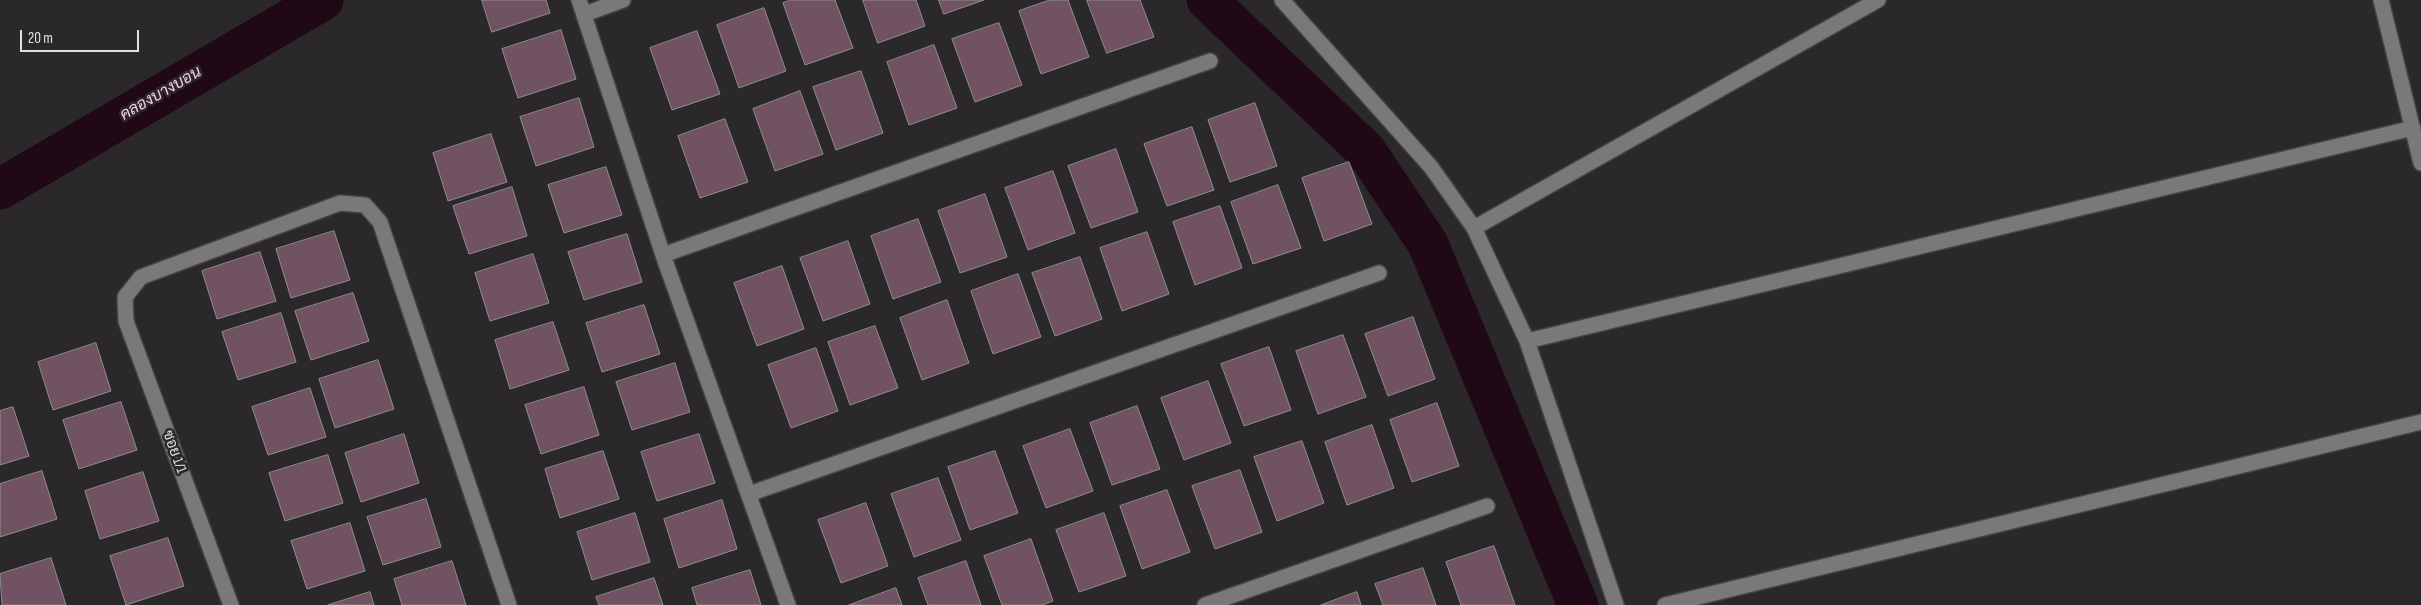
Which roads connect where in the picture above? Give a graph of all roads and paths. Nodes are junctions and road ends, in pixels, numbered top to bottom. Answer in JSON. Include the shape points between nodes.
{"nodes":[{"id":1,"x":623,"y":0,"type":"edge"},
{"id":2,"x":1282,"y":0,"type":"edge"},
{"id":3,"x":1878,"y":0,"type":"edge"},
{"id":4,"x":2381,"y":0,"type":"edge"},
{"id":5,"x":582,"y":7,"type":"edge"},
{"id":6,"x":1210,"y":61,"type":"dead end"},
{"id":7,"x":2413,"y":128,"type":"junction"},
{"id":8,"x":2421,"y":163,"type":"edge"},
{"id":9,"x":1474,"y":228,"type":"junction"},
{"id":10,"x":663,"y":255,"type":"junction"},
{"id":11,"x":1379,"y":273,"type":"dead end"},
{"id":12,"x":1527,"y":341,"type":"junction"},
{"id":13,"x":2421,"y":422,"type":"edge"},
{"id":14,"x":749,"y":494,"type":"junction"},
{"id":15,"x":1487,"y":506,"type":"dead end"},
{"id":16,"x":231,"y":605,"type":"edge"},
{"id":17,"x":509,"y":605,"type":"edge"},
{"id":18,"x":788,"y":605,"type":"edge"},
{"id":19,"x":1205,"y":605,"type":"edge"},
{"id":20,"x":1616,"y":605,"type":"edge"},
{"id":21,"x":1665,"y":605,"type":"edge"}],
"edges":[{"from":1,"to":5,"type":"street"},
{"from":2,"to":9,"type":"street","via":[[1432,167]]},
{"from":3,"to":9,"type":"street"},
{"from":4,"to":7,"type":"street"},
{"from":5,"to":10,"type":"street"},
{"from":6,"to":10,"type":"street"},
{"from":7,"to":8,"type":"street"},
{"from":7,"to":12,"type":"street"},
{"from":9,"to":12,"type":"street"},
{"from":10,"to":14,"type":"street"},
{"from":11,"to":14,"type":"street"},
{"from":12,"to":20,"type":"street"},
{"from":13,"to":21,"type":"street"},
{"from":14,"to":18,"type":"street"},
{"from":15,"to":19,"type":"street"},
{"from":16,"to":17,"type":"street","name":"ซอย 1/1","via":[[126,321],[125,297],[142,277],[340,203],[365,205],[380,222]]}]}
